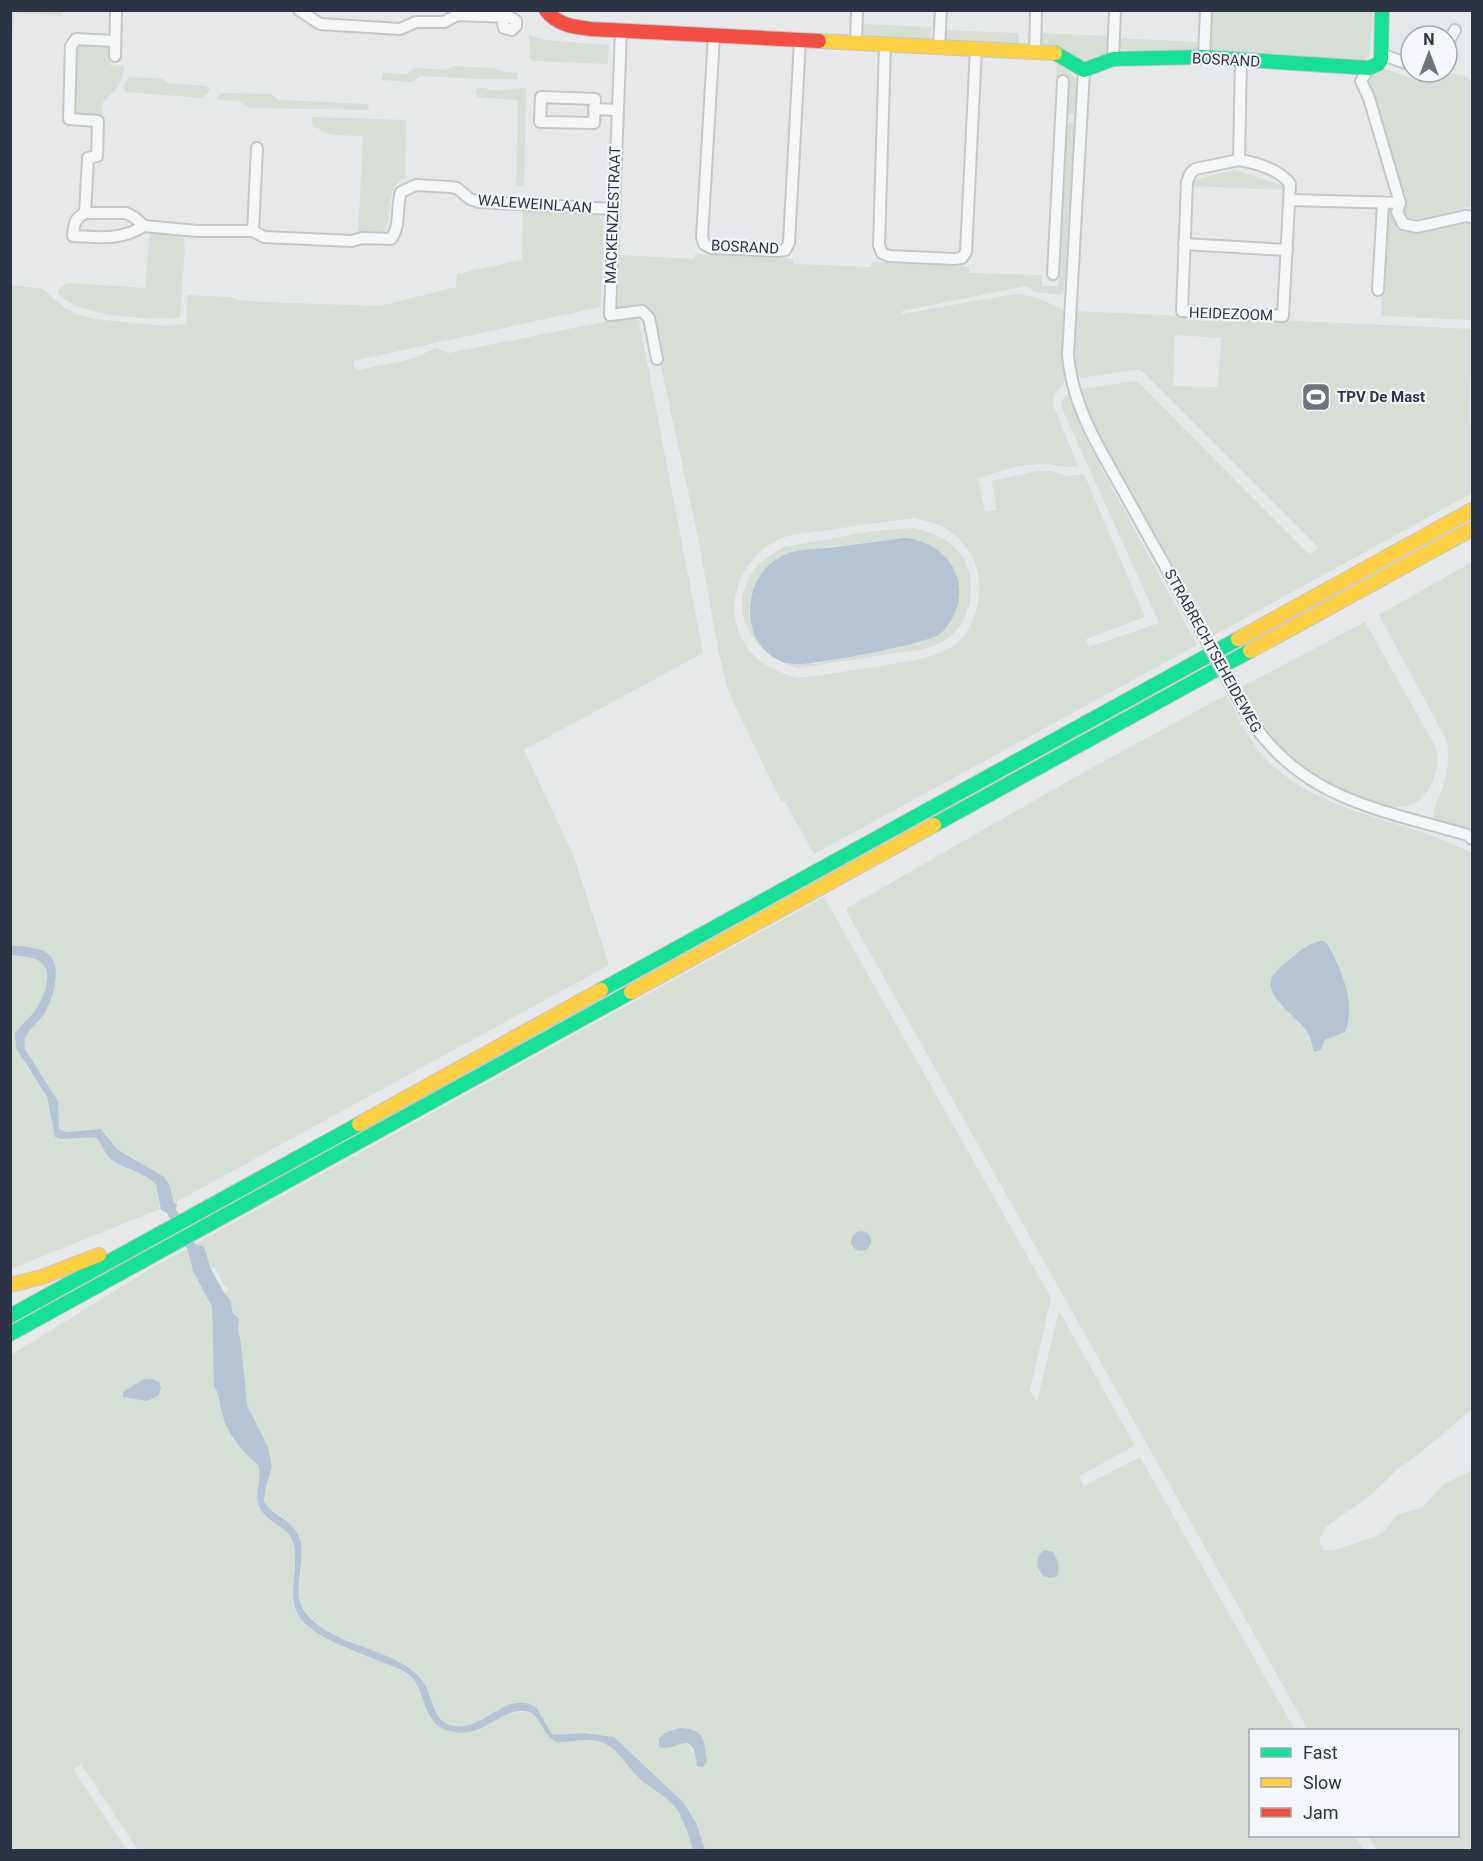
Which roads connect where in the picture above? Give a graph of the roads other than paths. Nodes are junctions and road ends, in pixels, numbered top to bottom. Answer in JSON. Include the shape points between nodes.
{"nodes":[{"id":1,"x":116,"y":10,"type":"edge"},
{"id":2,"x":299,"y":10,"type":"edge"},
{"id":3,"x":546,"y":10,"type":"edge"},
{"id":4,"x":858,"y":10,"type":"edge"},
{"id":5,"x":941,"y":10,"type":"edge"},
{"id":6,"x":1036,"y":10,"type":"edge"},
{"id":7,"x":1115,"y":10,"type":"edge"},
{"id":8,"x":1206,"y":10,"type":"edge"},
{"id":9,"x":1382,"y":10,"type":"edge"},
{"id":10,"x":457,"y":13,"type":"edge"},
{"id":11,"x":560,"y":16,"type":"edge"},
{"id":12,"x":506,"y":18,"type":"dead end"},
{"id":13,"x":621,"y":31,"type":"junction"},
{"id":14,"x":714,"y":36,"type":"junction"},
{"id":15,"x":800,"y":40,"type":"junction"},
{"id":16,"x":115,"y":41,"type":"junction"},
{"id":17,"x":856,"y":43,"type":"junction"},
{"id":18,"x":885,"y":45,"type":"junction"},
{"id":19,"x":939,"y":47,"type":"junction"},
{"id":20,"x":976,"y":49,"type":"junction"},
{"id":21,"x":1035,"y":52,"type":"junction"},
{"id":22,"x":1381,"y":54,"type":"junction"},
{"id":23,"x":115,"y":56,"type":"dead end"},
{"id":24,"x":1204,"y":57,"type":"junction"},
{"id":25,"x":1113,"y":59,"type":"junction"},
{"id":26,"x":1241,"y":60,"type":"junction"},
{"id":27,"x":1399,"y":61,"type":"edge"},
{"id":28,"x":1369,"y":68,"type":"junction"},
{"id":29,"x":1084,"y":70,"type":"junction"},
{"id":30,"x":1063,"y":81,"type":"dead end"},
{"id":31,"x":594,"y":109,"type":"junction"},
{"id":32,"x":617,"y":110,"type":"junction"},
{"id":33,"x":1061,"y":120,"type":"junction"},
{"id":34,"x":1080,"y":120,"type":"junction"},
{"id":35,"x":257,"y":148,"type":"dead end"},
{"id":36,"x":1239,"y":160,"type":"junction"},
{"id":37,"x":1290,"y":200,"type":"junction"},
{"id":38,"x":1383,"y":203,"type":"junction"},
{"id":39,"x":1400,"y":203,"type":"junction"},
{"id":40,"x":613,"y":209,"type":"junction"},
{"id":41,"x":85,"y":213,"type":"junction"},
{"id":42,"x":1473,"y":217,"type":"edge"},
{"id":43,"x":144,"y":226,"type":"junction"},
{"id":44,"x":253,"y":231,"type":"junction"},
{"id":45,"x":1184,"y":244,"type":"junction"},
{"id":46,"x":1287,"y":250,"type":"junction"},
{"id":47,"x":1053,"y":274,"type":"dead end"},
{"id":48,"x":1378,"y":290,"type":"dead end"},
{"id":49,"x":657,"y":359,"type":"dead end"},
{"id":50,"x":1473,"y":510,"type":"edge"},
{"id":51,"x":1473,"y":529,"type":"edge"},
{"id":52,"x":1473,"y":839,"type":"edge"},
{"id":53,"x":178,"y":1223,"type":"junction"},
{"id":54,"x":10,"y":1285,"type":"edge"},
{"id":55,"x":83,"y":1294,"type":"junction"},
{"id":56,"x":10,"y":1316,"type":"edge"},
{"id":57,"x":10,"y":1334,"type":"edge"},
{"id":58,"x":10,"y":1347,"type":"edge"}],
"edges":[{"from":1,"to":16,"type":"street"},
{"from":2,"to":10,"type":"street","via":[[320,24],[400,29],[416,22],[444,22]]},
{"from":3,"to":11,"type":"main road","via":[[553,20]]},
{"from":4,"to":17,"type":"street"},
{"from":5,"to":19,"type":"street"},
{"from":6,"to":21,"type":"street"},
{"from":7,"to":25,"type":"street"},
{"from":8,"to":24,"type":"street"},
{"from":9,"to":22,"type":"main road"},
{"from":10,"to":12,"type":"street"},
{"from":11,"to":13,"type":"main road","via":[[577,28]]},
{"from":13,"to":14,"type":"main road"},
{"from":13,"to":32,"type":"street","name":"MACKENZIESTRAAT"},
{"from":14,"to":15,"type":"main road"},
{"from":14,"to":15,"type":"street","name":"BOSRAND","via":[[702,237],[711,248],[779,251],[789,243]]},
{"from":15,"to":17,"type":"main road"},
{"from":16,"to":23,"type":"street"},
{"from":16,"to":41,"type":"street","name":"WALEWEINLAAN","via":[[76,39],[71,46],[69,119],[98,121],[97,156],[88,158]]},
{"from":17,"to":18,"type":"main road"},
{"from":18,"to":19,"type":"main road"},
{"from":18,"to":20,"type":"street","via":[[879,245],[882,253],[889,256],[954,259],[962,258],[966,252]]},
{"from":19,"to":20,"type":"main road"},
{"from":20,"to":21,"type":"main road"},
{"from":21,"to":29,"type":"main road","via":[[1055,53]]},
{"from":22,"to":27,"type":"street"},
{"from":22,"to":28,"type":"main road","via":[[1378,63]]},
{"from":24,"to":25,"type":"main road","name":"BOSRAND"},
{"from":24,"to":26,"type":"main road","name":"BOSRAND"},
{"from":25,"to":29,"type":"main road","name":"BOSRAND"},
{"from":26,"to":28,"type":"main road","name":"BOSRAND"},
{"from":26,"to":36,"type":"street"},
{"from":28,"to":39,"type":"street","via":[[1361,81]]},
{"from":29,"to":34,"type":"street"},
{"from":30,"to":33,"type":"street"},
{"from":31,"to":31,"type":"street","via":[[595,99],[541,97],[540,122],[594,123]]},
{"from":31,"to":32,"type":"street"},
{"from":32,"to":40,"type":"street","name":"MACKENZIESTRAAT"},
{"from":33,"to":34,"type":"street"},
{"from":33,"to":47,"type":"street"},
{"from":34,"to":52,"type":"street","name":"STRABRECHTSEHEIDEWEG","bridge":true,"via":[[1068,355],[1072,384],[1097,444],[1265,742],[1298,773],[1328,790],[1359,804]]},
{"from":35,"to":44,"type":"street"},
{"from":36,"to":37,"type":"street","name":"HEIDEZOOM","via":[[1283,174],[1290,184]]},
{"from":36,"to":45,"type":"street","name":"HEIDEZOOM","via":[[1190,174]]},
{"from":37,"to":38,"type":"street"},
{"from":37,"to":46,"type":"street","name":"HEIDEZOOM"},
{"from":38,"to":39,"type":"street"},
{"from":38,"to":48,"type":"street"},
{"from":39,"to":42,"type":"street","via":[[1397,213],[1403,224],[1417,227]]},
{"from":40,"to":44,"type":"street","name":"WALEWEINLAAN","via":[[479,202],[457,188],[416,185],[401,192],[396,232],[391,239],[264,237]]},
{"from":40,"to":49,"type":"street","name":"MACKENZIESTRAAT","via":[[610,315],[642,311],[649,318]]},
{"from":41,"to":43,"type":"street","name":"WALEWEINLAAN","via":[[126,213]]},
{"from":41,"to":43,"type":"street","name":"WALEWEINLAAN","via":[[76,218],[73,236],[118,237]]},
{"from":43,"to":44,"type":"street","name":"WALEWEINLAAN"},
{"from":45,"to":46,"type":"street"},
{"from":45,"to":46,"type":"street","name":"HEIDEZOOM","via":[[1182,312],[1283,316]]},
{"from":50,"to":53,"type":"main road"},
{"from":51,"to":55,"type":"main road"},
{"from":53,"to":54,"type":"main road","via":[[58,1272]]},
{"from":53,"to":56,"type":"main road"},
{"from":55,"to":57,"type":"main road"},
{"from":55,"to":58,"type":"main road","via":[[53,1320]]}]}
